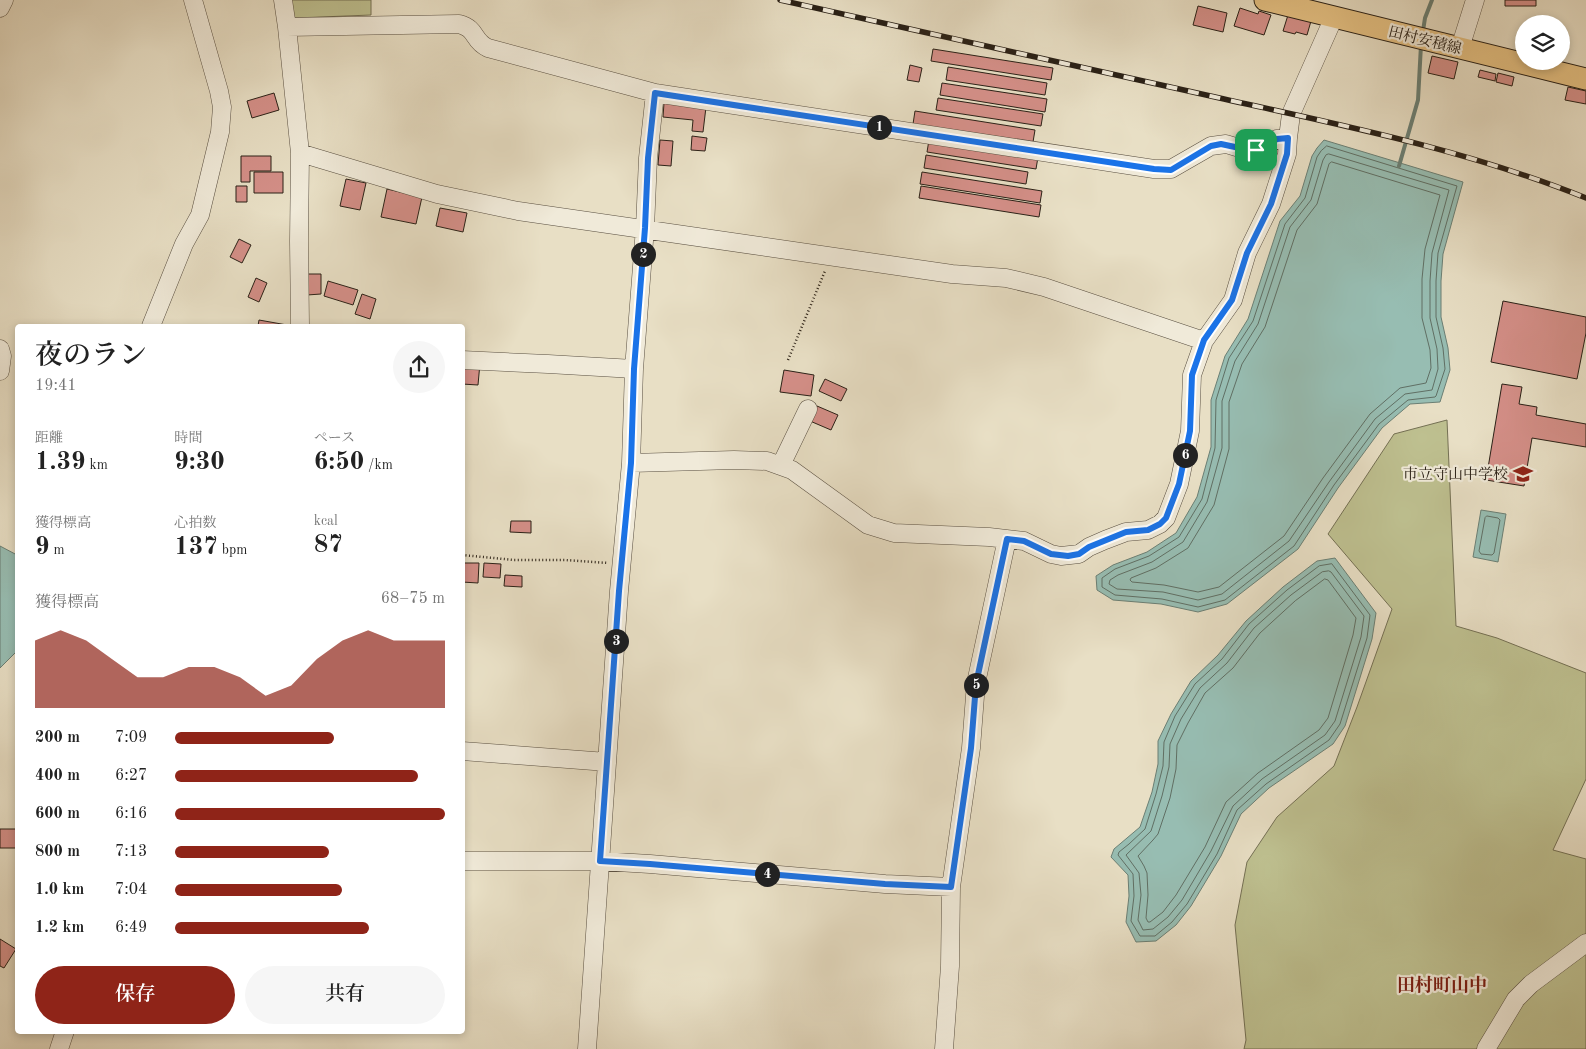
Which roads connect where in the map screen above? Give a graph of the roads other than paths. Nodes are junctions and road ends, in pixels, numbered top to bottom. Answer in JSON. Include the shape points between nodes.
{"nodes":[{"id":1,"x":4,"y":0,"type":"edge"},
{"id":2,"x":193,"y":0,"type":"edge"},
{"id":3,"x":283,"y":0,"type":"edge"},
{"id":4,"x":1264,"y":0,"type":"edge"},
{"id":5,"x":1476,"y":0,"type":"edge"},
{"id":6,"x":0,"y":8,"type":"edge"},
{"id":7,"x":1334,"y":17,"type":"junction"},
{"id":8,"x":287,"y":27,"type":"junction"},
{"id":9,"x":1460,"y":48,"type":"junction"},
{"id":10,"x":1586,"y":79,"type":"edge"},
{"id":11,"x":655,"y":93,"type":"junction"},
{"id":12,"x":1288,"y":138,"type":"junction"},
{"id":13,"x":300,"y":153,"type":"junction"},
{"id":14,"x":645,"y":228,"type":"junction"},
{"id":15,"x":152,"y":324,"type":"edge"},
{"id":16,"x":300,"y":324,"type":"edge"},
{"id":17,"x":1204,"y":340,"type":"junction"},
{"id":18,"x":0,"y":349,"type":"edge"},
{"id":19,"x":465,"y":360,"type":"edge"},
{"id":20,"x":634,"y":369,"type":"junction"},
{"id":21,"x":0,"y":371,"type":"edge"},
{"id":22,"x":808,"y":409,"type":"dead end"},
{"id":23,"x":631,"y":463,"type":"junction"},
{"id":24,"x":781,"y":466,"type":"junction"},
{"id":25,"x":1007,"y":539,"type":"junction"},
{"id":26,"x":465,"y":751,"type":"edge"},
{"id":27,"x":607,"y":762,"type":"junction"},
{"id":28,"x":465,"y":861,"type":"edge"},
{"id":29,"x":600,"y":861,"type":"junction"},
{"id":30,"x":951,"y":887,"type":"junction"},
{"id":31,"x":1586,"y":943,"type":"edge"},
{"id":32,"x":64,"y":1034,"type":"edge"},
{"id":33,"x":58,"y":1049,"type":"edge"},
{"id":34,"x":587,"y":1049,"type":"edge"},
{"id":35,"x":944,"y":1049,"type":"edge"},
{"id":36,"x":1486,"y":1049,"type":"edge"}],
"edges":[{"from":1,"to":6,"type":"street"},
{"from":2,"to":15,"type":"street","via":[[221,99],[220,132],[200,215],[184,244]]},
{"from":3,"to":8,"type":"street"},
{"from":4,"to":7,"type":"main road","name":"田村安積線"},
{"from":5,"to":9,"type":"street"},
{"from":7,"to":9,"type":"main road","name":"田村安積線"},
{"from":7,"to":12,"type":"street","via":[[1291,114]]},
{"from":8,"to":11,"type":"street","via":[[459,24],[468,26],[478,42],[488,48]]},
{"from":8,"to":13,"type":"street"},
{"from":9,"to":10,"type":"main road","name":"田村安積線"},
{"from":11,"to":12,"type":"street","via":[[1154,169],[1171,170],[1211,146],[1221,144],[1256,150],[1277,139]]},
{"from":11,"to":14,"type":"street"},
{"from":12,"to":17,"type":"street","via":[[1287,154],[1271,204],[1247,253],[1236,292]]},
{"from":13,"to":14,"type":"street","via":[[437,194],[518,211]]},
{"from":13,"to":16,"type":"street"},
{"from":14,"to":17,"type":"street","via":[[952,274],[1006,278],[1044,287]]},
{"from":14,"to":20,"type":"street"},
{"from":17,"to":25,"type":"street","via":[[1192,375],[1190,431],[1179,484],[1166,518],[1148,530],[1126,532],[1068,556],[1051,554],[1024,541]]},
{"from":18,"to":21,"type":"street"},
{"from":19,"to":20,"type":"street"},
{"from":20,"to":23,"type":"street"},
{"from":22,"to":24,"type":"street"},
{"from":23,"to":24,"type":"street","via":[[734,460],[767,461]]},
{"from":23,"to":27,"type":"street"},
{"from":24,"to":25,"type":"street","via":[[792,470],[868,525],[894,533]]},
{"from":25,"to":30,"type":"street","via":[[976,684],[971,748]]},
{"from":26,"to":27,"type":"street"},
{"from":27,"to":29,"type":"street"},
{"from":28,"to":29,"type":"street"},
{"from":29,"to":30,"type":"street"},
{"from":29,"to":34,"type":"street"},
{"from":30,"to":35,"type":"street"},
{"from":31,"to":36,"type":"street","via":[[1516,999]]},
{"from":32,"to":33,"type":"street"}]}
